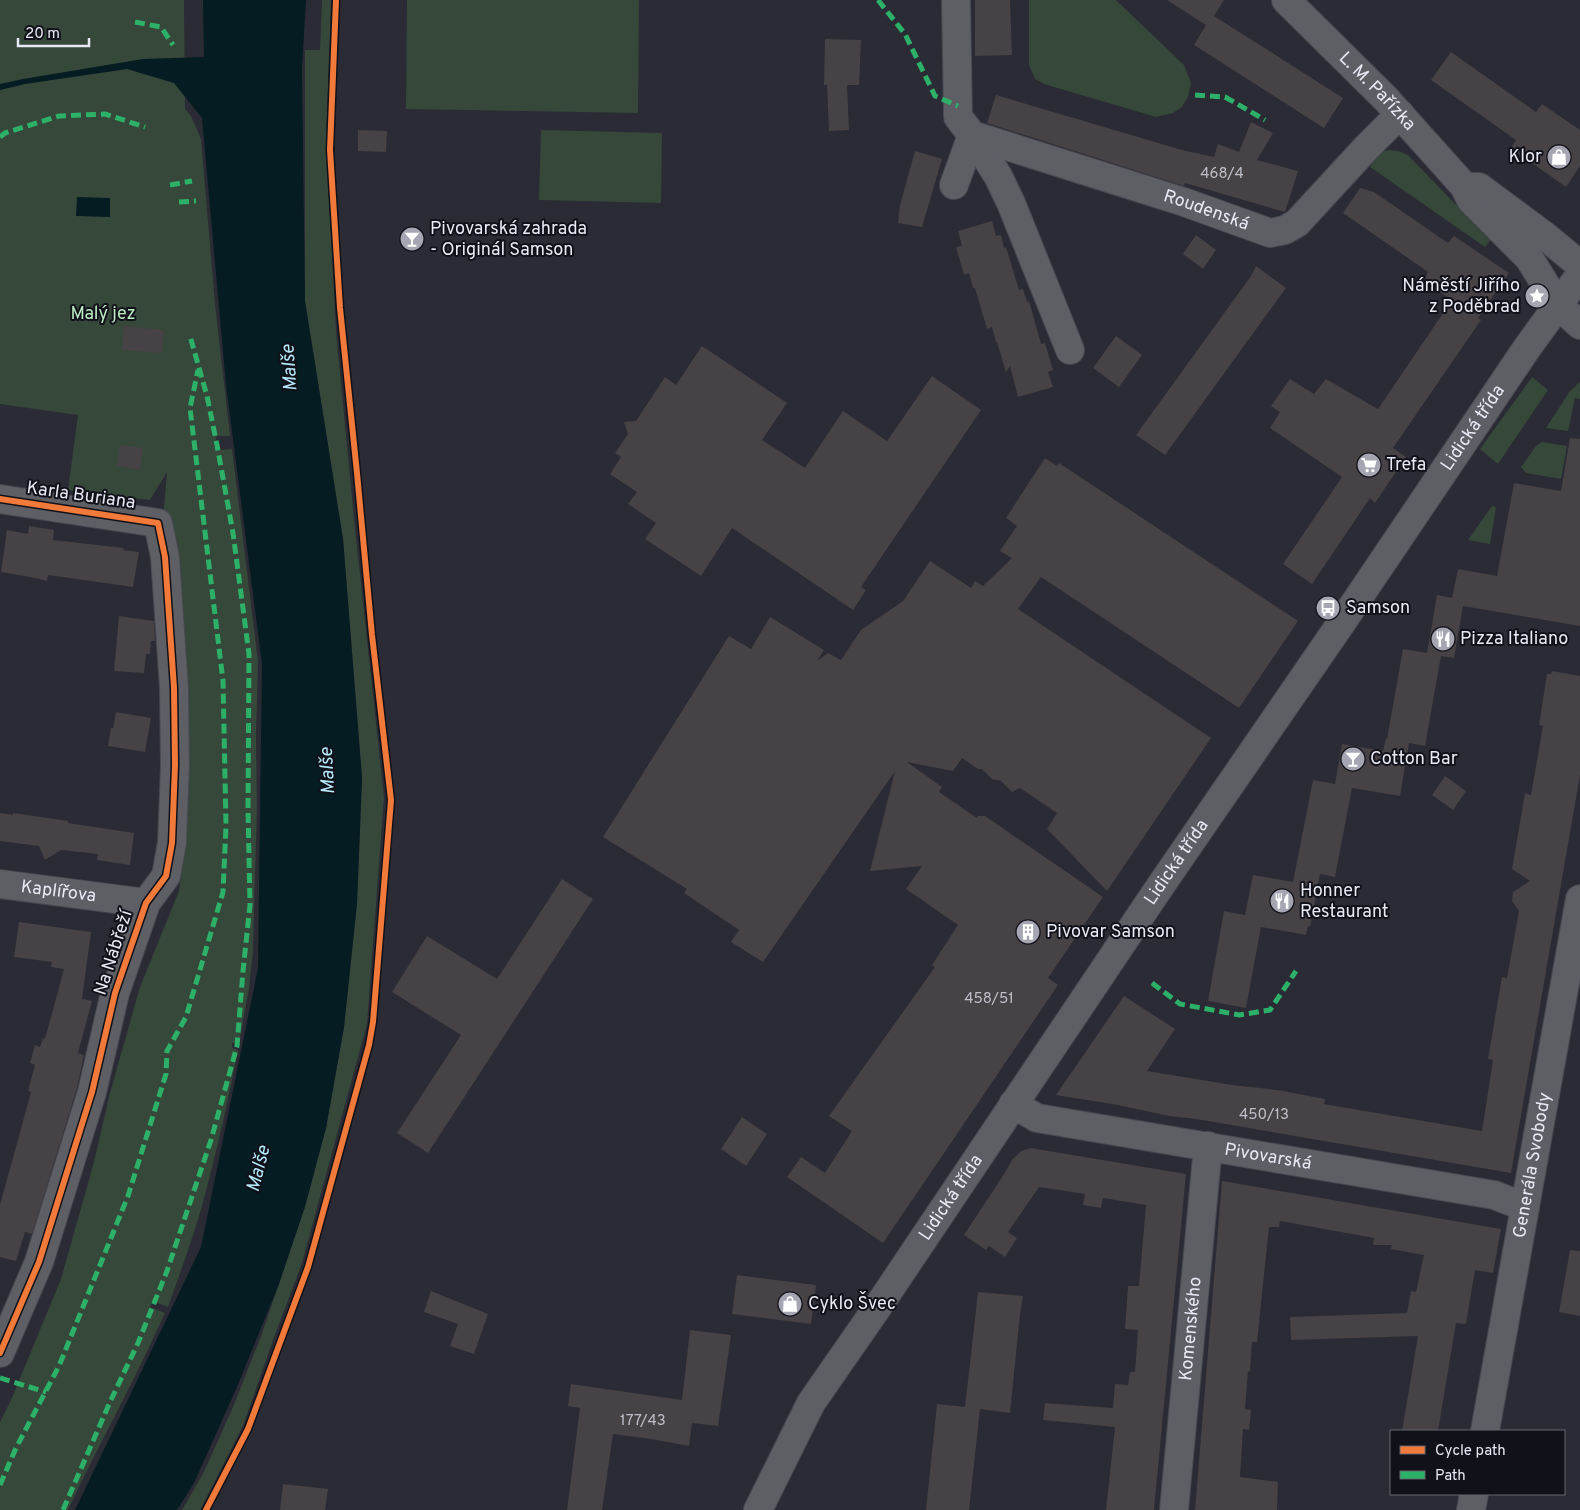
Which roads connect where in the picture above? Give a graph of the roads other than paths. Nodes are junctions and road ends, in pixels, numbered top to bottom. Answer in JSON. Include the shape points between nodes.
{"nodes":[{"id":1,"x":956,"y":0,"type":"edge"},
{"id":2,"x":1286,"y":0,"type":"edge"},
{"id":3,"x":1400,"y":114,"type":"junction"},
{"id":4,"x":965,"y":126,"type":"junction"},
{"id":5,"x":954,"y":185,"type":"dead end"},
{"id":6,"x":1464,"y":186,"type":"junction"},
{"id":7,"x":1580,"y":265,"type":"edge"},
{"id":8,"x":1580,"y":275,"type":"edge"},
{"id":9,"x":1558,"y":305,"type":"junction"},
{"id":10,"x":1580,"y":325,"type":"edge"},
{"id":11,"x":1070,"y":350,"type":"dead end"},
{"id":12,"x":0,"y":499,"type":"edge"},
{"id":13,"x":158,"y":523,"type":"joint"},
{"id":14,"x":0,"y":884,"type":"edge"},
{"id":15,"x":1580,"y":899,"type":"edge"},
{"id":16,"x":146,"y":903,"type":"junction"},
{"id":17,"x":1014,"y":1104,"type":"junction"},
{"id":18,"x":1208,"y":1146,"type":"junction"},
{"id":19,"x":1525,"y":1207,"type":"junction"},
{"id":20,"x":0,"y":1353,"type":"edge"},
{"id":21,"x":1485,"y":1430,"type":"edge"},
{"id":22,"x":1474,"y":1495,"type":"edge"},
{"id":23,"x":758,"y":1510,"type":"edge"},
{"id":24,"x":1174,"y":1510,"type":"edge"},
{"id":25,"x":1471,"y":1510,"type":"edge"}],
"edges":[{"from":1,"to":4,"type":"street"},
{"from":2,"to":3,"type":"street","name":"L. M. Pařízka"},
{"from":3,"to":4,"type":"street","name":"Roudenská","via":[[1297,223],[1285,230],[1270,232]]},
{"from":3,"to":6,"type":"street","name":"L. M. Pařízka"},
{"from":4,"to":5,"type":"street"},
{"from":4,"to":11,"type":"street","via":[[1012,203]]},
{"from":6,"to":7,"type":"street","via":[[1479,187]]},
{"from":6,"to":9,"type":"street","name":"L. M. Pařízka","via":[[1471,200],[1529,258]]},
{"from":8,"to":9,"type":"street","name":"Lidická třída"},
{"from":9,"to":10,"type":"street","name":"L. M. Pařízka"},
{"from":9,"to":17,"type":"street","name":"Lidická třída"},
{"from":12,"to":13,"type":"street","name":"Karla Buriana"},
{"from":13,"to":16,"type":"street","name":"Na Nábřeží","via":[[165,557],[174,688],[175,765],[172,843],[166,876]]},
{"from":14,"to":16,"type":"street","name":"Kaplířova"},
{"from":15,"to":19,"type":"street","name":"Generála Svobody"},
{"from":16,"to":20,"type":"street","name":"Na Nábřeží","via":[[115,993],[92,1092],[39,1262]]},
{"from":17,"to":18,"type":"street","name":"Pivovarská","via":[[1037,1118]]},
{"from":17,"to":23,"type":"street","name":"Lidická třída","via":[[811,1403]]},
{"from":18,"to":19,"type":"street","name":"Pivovarská","via":[[1494,1195]]},
{"from":18,"to":24,"type":"street","name":"Komenského"},
{"from":19,"to":21,"type":"street","name":"Generála Svobody"},
{"from":22,"to":25,"type":"street"}]}
